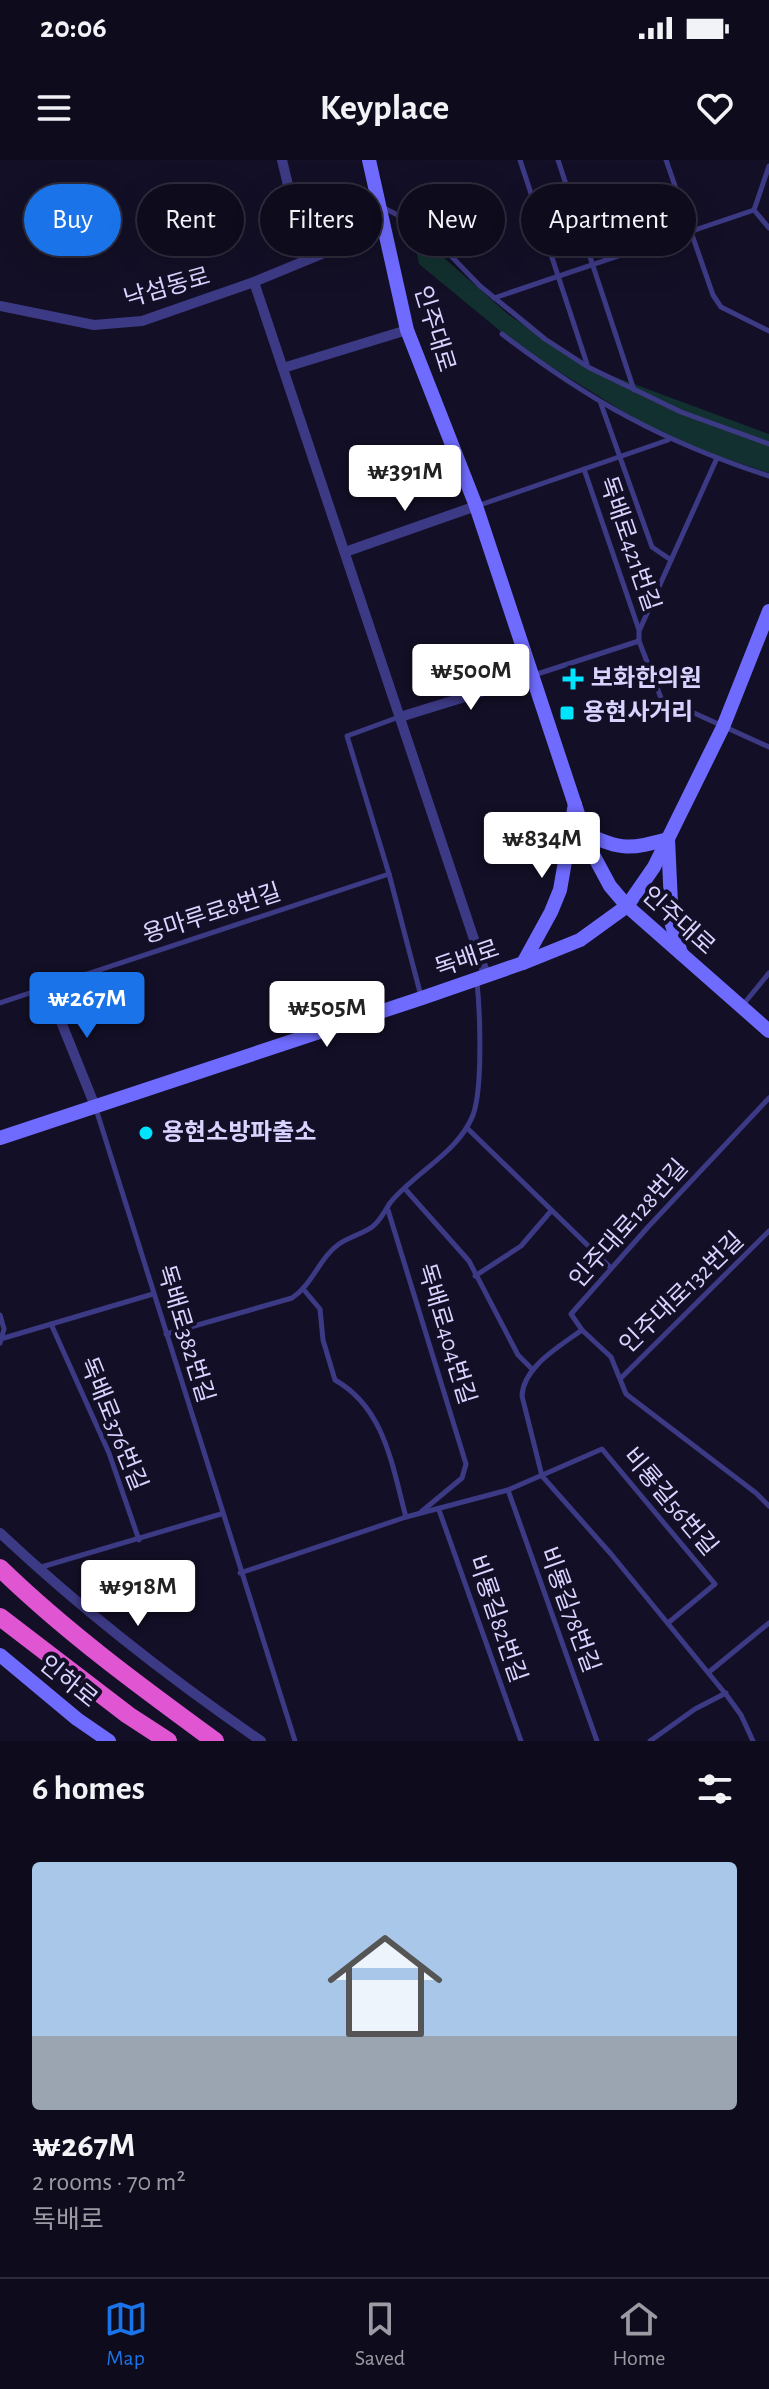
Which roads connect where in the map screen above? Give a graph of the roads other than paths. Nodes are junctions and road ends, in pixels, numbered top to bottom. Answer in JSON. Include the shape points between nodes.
{"nodes":[{"id":1,"x":282,"y":160,"type":"edge"},
{"id":2,"x":369,"y":160,"type":"edge"},
{"id":3,"x":520,"y":160,"type":"edge"},
{"id":4,"x":558,"y":160,"type":"edge"},
{"id":5,"x":666,"y":160,"type":"edge"},
{"id":6,"x":769,"y":166,"type":"edge"},
{"id":7,"x":373,"y":184,"type":"edge"},
{"id":8,"x":674,"y":184,"type":"edge"},
{"id":9,"x":382,"y":207,"type":"edge"},
{"id":10,"x":754,"y":210,"type":"junction"},
{"id":11,"x":769,"y":228,"type":"edge"},
{"id":12,"x":382,"y":229,"type":"edge"},
{"id":13,"x":696,"y":230,"type":"edge"},
{"id":14,"x":696,"y":246,"type":"edge"},
{"id":15,"x":316,"y":256,"type":"edge"},
{"id":16,"x":620,"y":256,"type":"edge"},
{"id":17,"x":306,"y":260,"type":"junction"},
{"id":18,"x":593,"y":265,"type":"junction"},
{"id":19,"x":558,"y":276,"type":"junction"},
{"id":20,"x":254,"y":282,"type":"junction"},
{"id":21,"x":494,"y":298,"type":"junction"},
{"id":22,"x":0,"y":306,"type":"edge"},
{"id":23,"x":407,"y":330,"type":"junction"},
{"id":24,"x":769,"y":331,"type":"edge"},
{"id":25,"x":502,"y":334,"type":"dead end"},
{"id":26,"x":588,"y":367,"type":"junction"},
{"id":27,"x":283,"y":368,"type":"junction"},
{"id":28,"x":634,"y":390,"type":"junction"},
{"id":29,"x":601,"y":404,"type":"junction"},
{"id":30,"x":669,"y":440,"type":"junction"},
{"id":31,"x":769,"y":444,"type":"edge"},
{"id":32,"x":620,"y":457,"type":"junction"},
{"id":33,"x":717,"y":458,"type":"junction"},
{"id":34,"x":584,"y":469,"type":"junction"},
{"id":35,"x":769,"y":476,"type":"edge"},
{"id":36,"x":476,"y":506,"type":"junction"},
{"id":37,"x":345,"y":552,"type":"junction"},
{"id":38,"x":671,"y":560,"type":"junction"},
{"id":39,"x":769,"y":611,"type":"edge"},
{"id":40,"x":639,"y":630,"type":"junction"},
{"id":41,"x":639,"y":641,"type":"junction"},
{"id":42,"x":533,"y":676,"type":"junction"},
{"id":43,"x":400,"y":717,"type":"junction"},
{"id":44,"x":723,"y":727,"type":"junction"},
{"id":45,"x":769,"y":747,"type":"edge"},
{"id":46,"x":575,"y":804,"type":"junction"},
{"id":47,"x":585,"y":833,"type":"junction"},
{"id":48,"x":668,"y":839,"type":"junction"},
{"id":49,"x":389,"y":874,"type":"junction"},
{"id":50,"x":627,"y":906,"type":"junction"},
{"id":51,"x":682,"y":956,"type":"junction"},
{"id":52,"x":523,"y":963,"type":"junction"},
{"id":53,"x":769,"y":973,"type":"edge"},
{"id":54,"x":481,"y":977,"type":"junction"},
{"id":55,"x":47,"y":987,"type":"junction"},
{"id":56,"x":422,"y":998,"type":"junction"},
{"id":57,"x":0,"y":1003,"type":"edge"},
{"id":58,"x":741,"y":1007,"type":"junction"},
{"id":59,"x":769,"y":1031,"type":"edge"},
{"id":60,"x":769,"y":1098,"type":"edge"},
{"id":61,"x":95,"y":1106,"type":"junction"},
{"id":62,"x":467,"y":1128,"type":"junction"},
{"id":63,"x":0,"y":1138,"type":"edge"},
{"id":64,"x":406,"y":1190,"type":"junction"},
{"id":65,"x":387,"y":1209,"type":"junction"},
{"id":66,"x":551,"y":1211,"type":"junction"},
{"id":67,"x":769,"y":1231,"type":"edge"},
{"id":68,"x":611,"y":1268,"type":"junction"},
{"id":69,"x":475,"y":1276,"type":"junction"},
{"id":70,"x":304,"y":1290,"type":"junction"},
{"id":71,"x":153,"y":1294,"type":"junction"},
{"id":72,"x":0,"y":1315,"type":"edge"},
{"id":73,"x":51,"y":1324,"type":"junction"},
{"id":74,"x":582,"y":1330,"type":"junction"},
{"id":75,"x":166,"y":1334,"type":"junction"},
{"id":76,"x":2,"y":1340,"type":"edge"},
{"id":77,"x":533,"y":1370,"type":"junction"},
{"id":78,"x":620,"y":1379,"type":"junction"},
{"id":79,"x":542,"y":1476,"type":"junction"},
{"id":80,"x":508,"y":1490,"type":"junction"},
{"id":81,"x":769,"y":1506,"type":"edge"},
{"id":82,"x":439,"y":1510,"type":"junction"},
{"id":83,"x":221,"y":1514,"type":"junction"},
{"id":84,"x":420,"y":1514,"type":"junction"},
{"id":85,"x":406,"y":1517,"type":"junction"},
{"id":86,"x":0,"y":1533,"type":"edge"},
{"id":87,"x":139,"y":1540,"type":"junction"},
{"id":88,"x":0,"y":1568,"type":"edge"},
{"id":89,"x":38,"y":1568,"type":"junction"},
{"id":90,"x":240,"y":1573,"type":"junction"},
{"id":91,"x":0,"y":1617,"type":"edge"},
{"id":92,"x":668,"y":1623,"type":"junction"},
{"id":93,"x":769,"y":1623,"type":"edge"},
{"id":94,"x":0,"y":1655,"type":"edge"},
{"id":95,"x":709,"y":1672,"type":"junction"},
{"id":96,"x":726,"y":1693,"type":"junction"},
{"id":97,"x":109,"y":1741,"type":"edge"},
{"id":98,"x":168,"y":1741,"type":"edge"},
{"id":99,"x":215,"y":1741,"type":"edge"},
{"id":100,"x":261,"y":1741,"type":"edge"},
{"id":101,"x":295,"y":1741,"type":"edge"},
{"id":102,"x":521,"y":1741,"type":"edge"},
{"id":103,"x":597,"y":1741,"type":"edge"},
{"id":104,"x":650,"y":1741,"type":"edge"},
{"id":105,"x":753,"y":1741,"type":"edge"}],
"edges":[{"from":1,"to":17,"type":"street"},
{"from":2,"to":7,"type":"main road","name":"인주대로"},
{"from":3,"to":19,"type":"lane"},
{"from":4,"to":18,"type":"lane"},
{"from":5,"to":8,"type":"lane"},
{"from":6,"to":10,"type":"lane"},
{"from":9,"to":21,"type":"lane","via":[[425,229]]},
{"from":10,"to":11,"type":"lane"},
{"from":10,"to":13,"type":"lane"},
{"from":12,"to":23,"type":"main road","name":"인주대로"},
{"from":14,"to":24,"type":"lane","via":[[721,307]]},
{"from":15,"to":17,"type":"street","name":"낙섬동로"},
{"from":16,"to":18,"type":"lane"},
{"from":17,"to":20,"type":"street","name":"낙섬동로"},
{"from":18,"to":19,"type":"lane"},
{"from":18,"to":28,"type":"lane"},
{"from":19,"to":21,"type":"lane"},
{"from":19,"to":26,"type":"lane"},
{"from":20,"to":22,"type":"street","name":"낙섬동로","via":[[142,321],[94,325]]},
{"from":20,"to":27,"type":"street"},
{"from":21,"to":26,"type":"lane"},
{"from":23,"to":27,"type":"street"},
{"from":23,"to":36,"type":"main road","name":"인주대로"},
{"from":25,"to":29,"type":"lane"},
{"from":26,"to":28,"type":"lane"},
{"from":27,"to":37,"type":"street"},
{"from":28,"to":31,"type":"lane"},
{"from":29,"to":30,"type":"lane"},
{"from":29,"to":32,"type":"lane"},
{"from":30,"to":32,"type":"lane"},
{"from":30,"to":33,"type":"lane"},
{"from":32,"to":34,"type":"lane"},
{"from":32,"to":38,"type":"lane","via":[[652,547]]},
{"from":33,"to":35,"type":"lane"},
{"from":33,"to":38,"type":"lane"},
{"from":34,"to":36,"type":"lane"},
{"from":34,"to":40,"type":"lane","name":"독배로421번길"},
{"from":36,"to":37,"type":"street"},
{"from":36,"to":42,"type":"main road","name":"인주대로"},
{"from":37,"to":43,"type":"street"},
{"from":38,"to":40,"type":"lane","name":"독배로421번길"},
{"from":39,"to":44,"type":"main road","name":"독배로"},
{"from":40,"to":41,"type":"lane","name":"독배로421번길"},
{"from":41,"to":42,"type":"lane"},
{"from":41,"to":44,"type":"lane","name":"독배로421번길","via":[[661,698]]},
{"from":42,"to":43,"type":"street"},
{"from":42,"to":46,"type":"main road","name":"인주대로"},
{"from":43,"to":49,"type":"lane","via":[[347,736]]},
{"from":43,"to":54,"type":"street"},
{"from":44,"to":45,"type":"lane","name":"독배로421번길"},
{"from":44,"to":48,"type":"main road","name":"독배로"},
{"from":46,"to":47,"type":"main road","name":"인주대로"},
{"from":46,"to":52,"type":"main road","via":[[560,890]]},
{"from":47,"to":48,"type":"main road","via":[[609,846]]},
{"from":47,"to":50,"type":"main road","name":"인주대로","via":[[610,886]]},
{"from":48,"to":50,"type":"main road","name":"독배로"},
{"from":48,"to":51,"type":"main road","via":[[672,925]]},
{"from":49,"to":55,"type":"lane","name":"용마루로8번길"},
{"from":49,"to":56,"type":"lane"},
{"from":50,"to":51,"type":"main road","name":"인주대로"},
{"from":50,"to":52,"type":"main road","name":"독배로","via":[[580,940]]},
{"from":51,"to":58,"type":"main road","name":"인주대로"},
{"from":52,"to":54,"type":"main road","name":"독배로"},
{"from":53,"to":58,"type":"lane"},
{"from":54,"to":56,"type":"main road","name":"독배로"},
{"from":54,"to":62,"type":"lane","via":[[477,1094]]},
{"from":55,"to":57,"type":"lane","name":"용마루로8번길"},
{"from":55,"to":61,"type":"street"},
{"from":56,"to":61,"type":"main road","name":"독배로"},
{"from":58,"to":59,"type":"main road","name":"인주대로"},
{"from":60,"to":68,"type":"lane","name":"인주대로128번길"},
{"from":61,"to":63,"type":"main road","name":"독배로"},
{"from":61,"to":71,"type":"lane","name":"독배로382번길"},
{"from":62,"to":64,"type":"lane"},
{"from":62,"to":66,"type":"lane"},
{"from":64,"to":65,"type":"lane"},
{"from":64,"to":69,"type":"lane","name":"독배로404번길","via":[[469,1261]]},
{"from":65,"to":70,"type":"lane","via":[[370,1229],[335,1247]]},
{"from":65,"to":84,"type":"lane","name":"독배로404번길","via":[[466,1470]]},
{"from":66,"to":68,"type":"lane"},
{"from":66,"to":69,"type":"lane","via":[[521,1246]]},
{"from":67,"to":78,"type":"lane","name":"인주대로132번길"},
{"from":68,"to":74,"type":"lane","name":"인주대로128번길","via":[[571,1314]]},
{"from":69,"to":77,"type":"lane","via":[[518,1355]]},
{"from":70,"to":75,"type":"lane"},
{"from":70,"to":85,"type":"lane","via":[[320,1309],[335,1380],[349,1388],[380,1428]]},
{"from":71,"to":73,"type":"lane"},
{"from":71,"to":75,"type":"lane","name":"독배로382번길"},
{"from":72,"to":76,"type":"lane"},
{"from":73,"to":76,"type":"lane"},
{"from":73,"to":87,"type":"lane","name":"독배로376번길","via":[[109,1453]]},
{"from":74,"to":77,"type":"lane","name":"인주대로128번길"},
{"from":74,"to":78,"type":"lane","via":[[611,1357]]},
{"from":75,"to":83,"type":"lane","name":"독배로382번길"},
{"from":77,"to":79,"type":"lane","via":[[522,1385],[522,1396]]},
{"from":78,"to":81,"type":"lane","via":[[626,1394]]},
{"from":79,"to":80,"type":"lane"},
{"from":79,"to":92,"type":"lane"},
{"from":79,"to":92,"type":"lane","name":"비룡길56번길","via":[[602,1449],[715,1584]]},
{"from":80,"to":82,"type":"lane"},
{"from":80,"to":103,"type":"lane","name":"비룡길78번길"},
{"from":82,"to":84,"type":"lane"},
{"from":82,"to":102,"type":"lane","name":"비룡길82번길"},
{"from":83,"to":87,"type":"lane"},
{"from":83,"to":90,"type":"lane","name":"독배로382번길"},
{"from":84,"to":85,"type":"lane"},
{"from":85,"to":90,"type":"lane"},
{"from":86,"to":89,"type":"street"},
{"from":87,"to":89,"type":"lane"},
{"from":88,"to":99,"type":"highway","via":[[141,1687]]},
{"from":89,"to":100,"type":"street","via":[[198,1698]]},
{"from":90,"to":101,"type":"lane","name":"독배로382번길"},
{"from":91,"to":98,"type":"highway"},
{"from":92,"to":95,"type":"lane"},
{"from":93,"to":95,"type":"lane"},
{"from":94,"to":97,"type":"main road","name":"인하로"},
{"from":95,"to":96,"type":"lane"},
{"from":96,"to":104,"type":"lane"},
{"from":96,"to":105,"type":"lane"}]}
